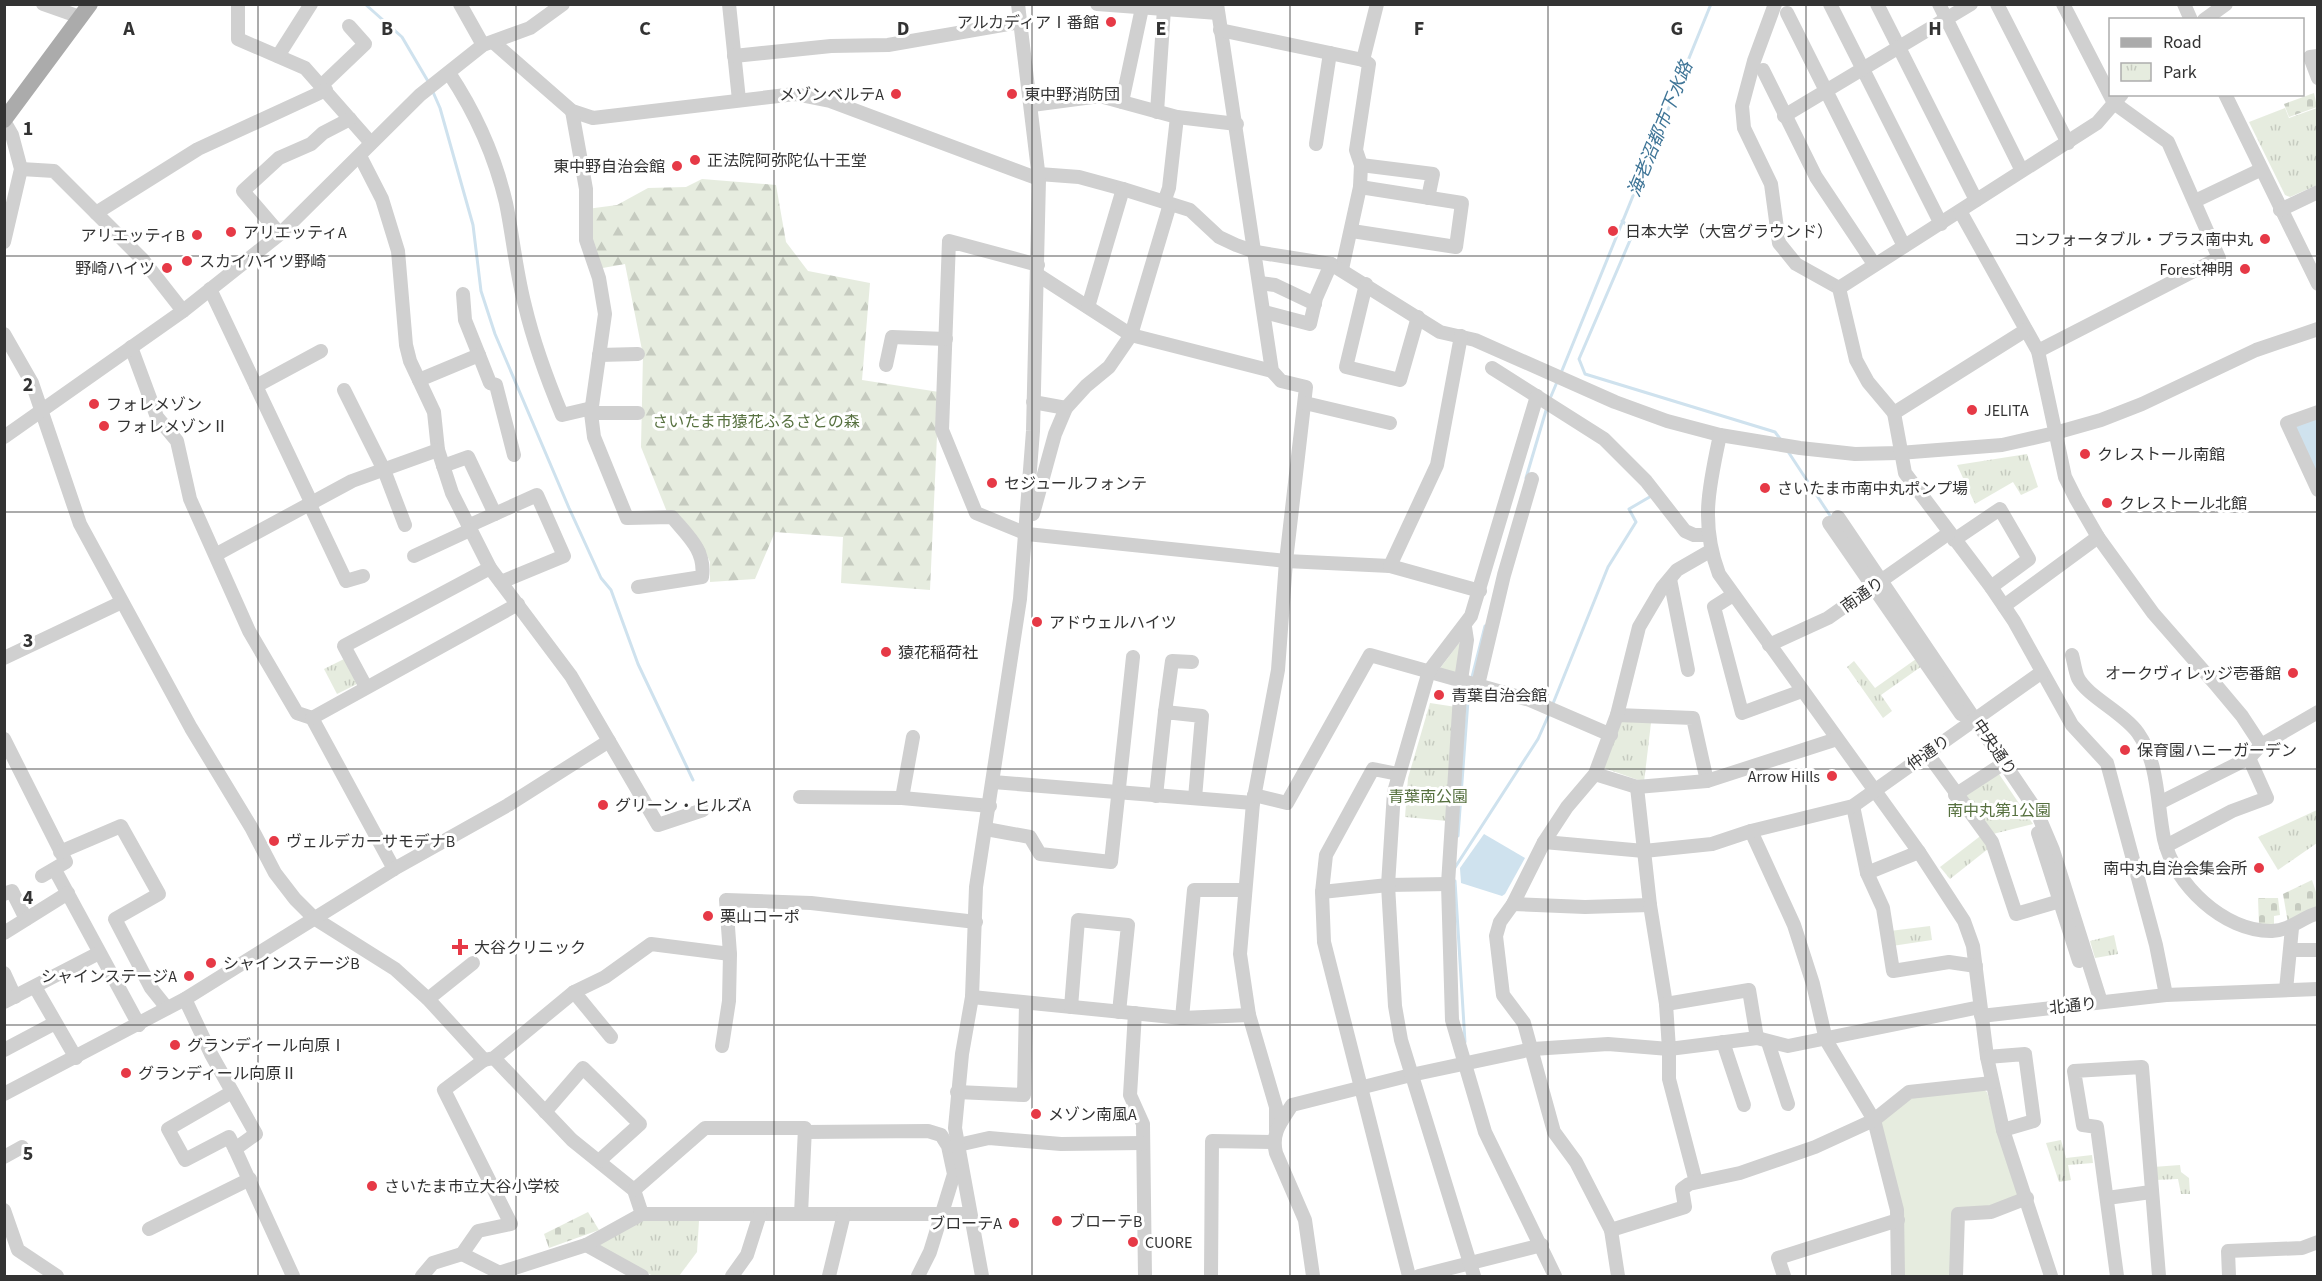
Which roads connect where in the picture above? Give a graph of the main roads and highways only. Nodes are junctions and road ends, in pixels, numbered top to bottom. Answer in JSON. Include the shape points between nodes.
{"nodes":[{"id":1,"x":85,"y":11,"type":"edge"},
{"id":2,"x":4,"y":121,"type":"edge"}],
"edges":[{"from":1,"to":2,"type":"main road"}]}
